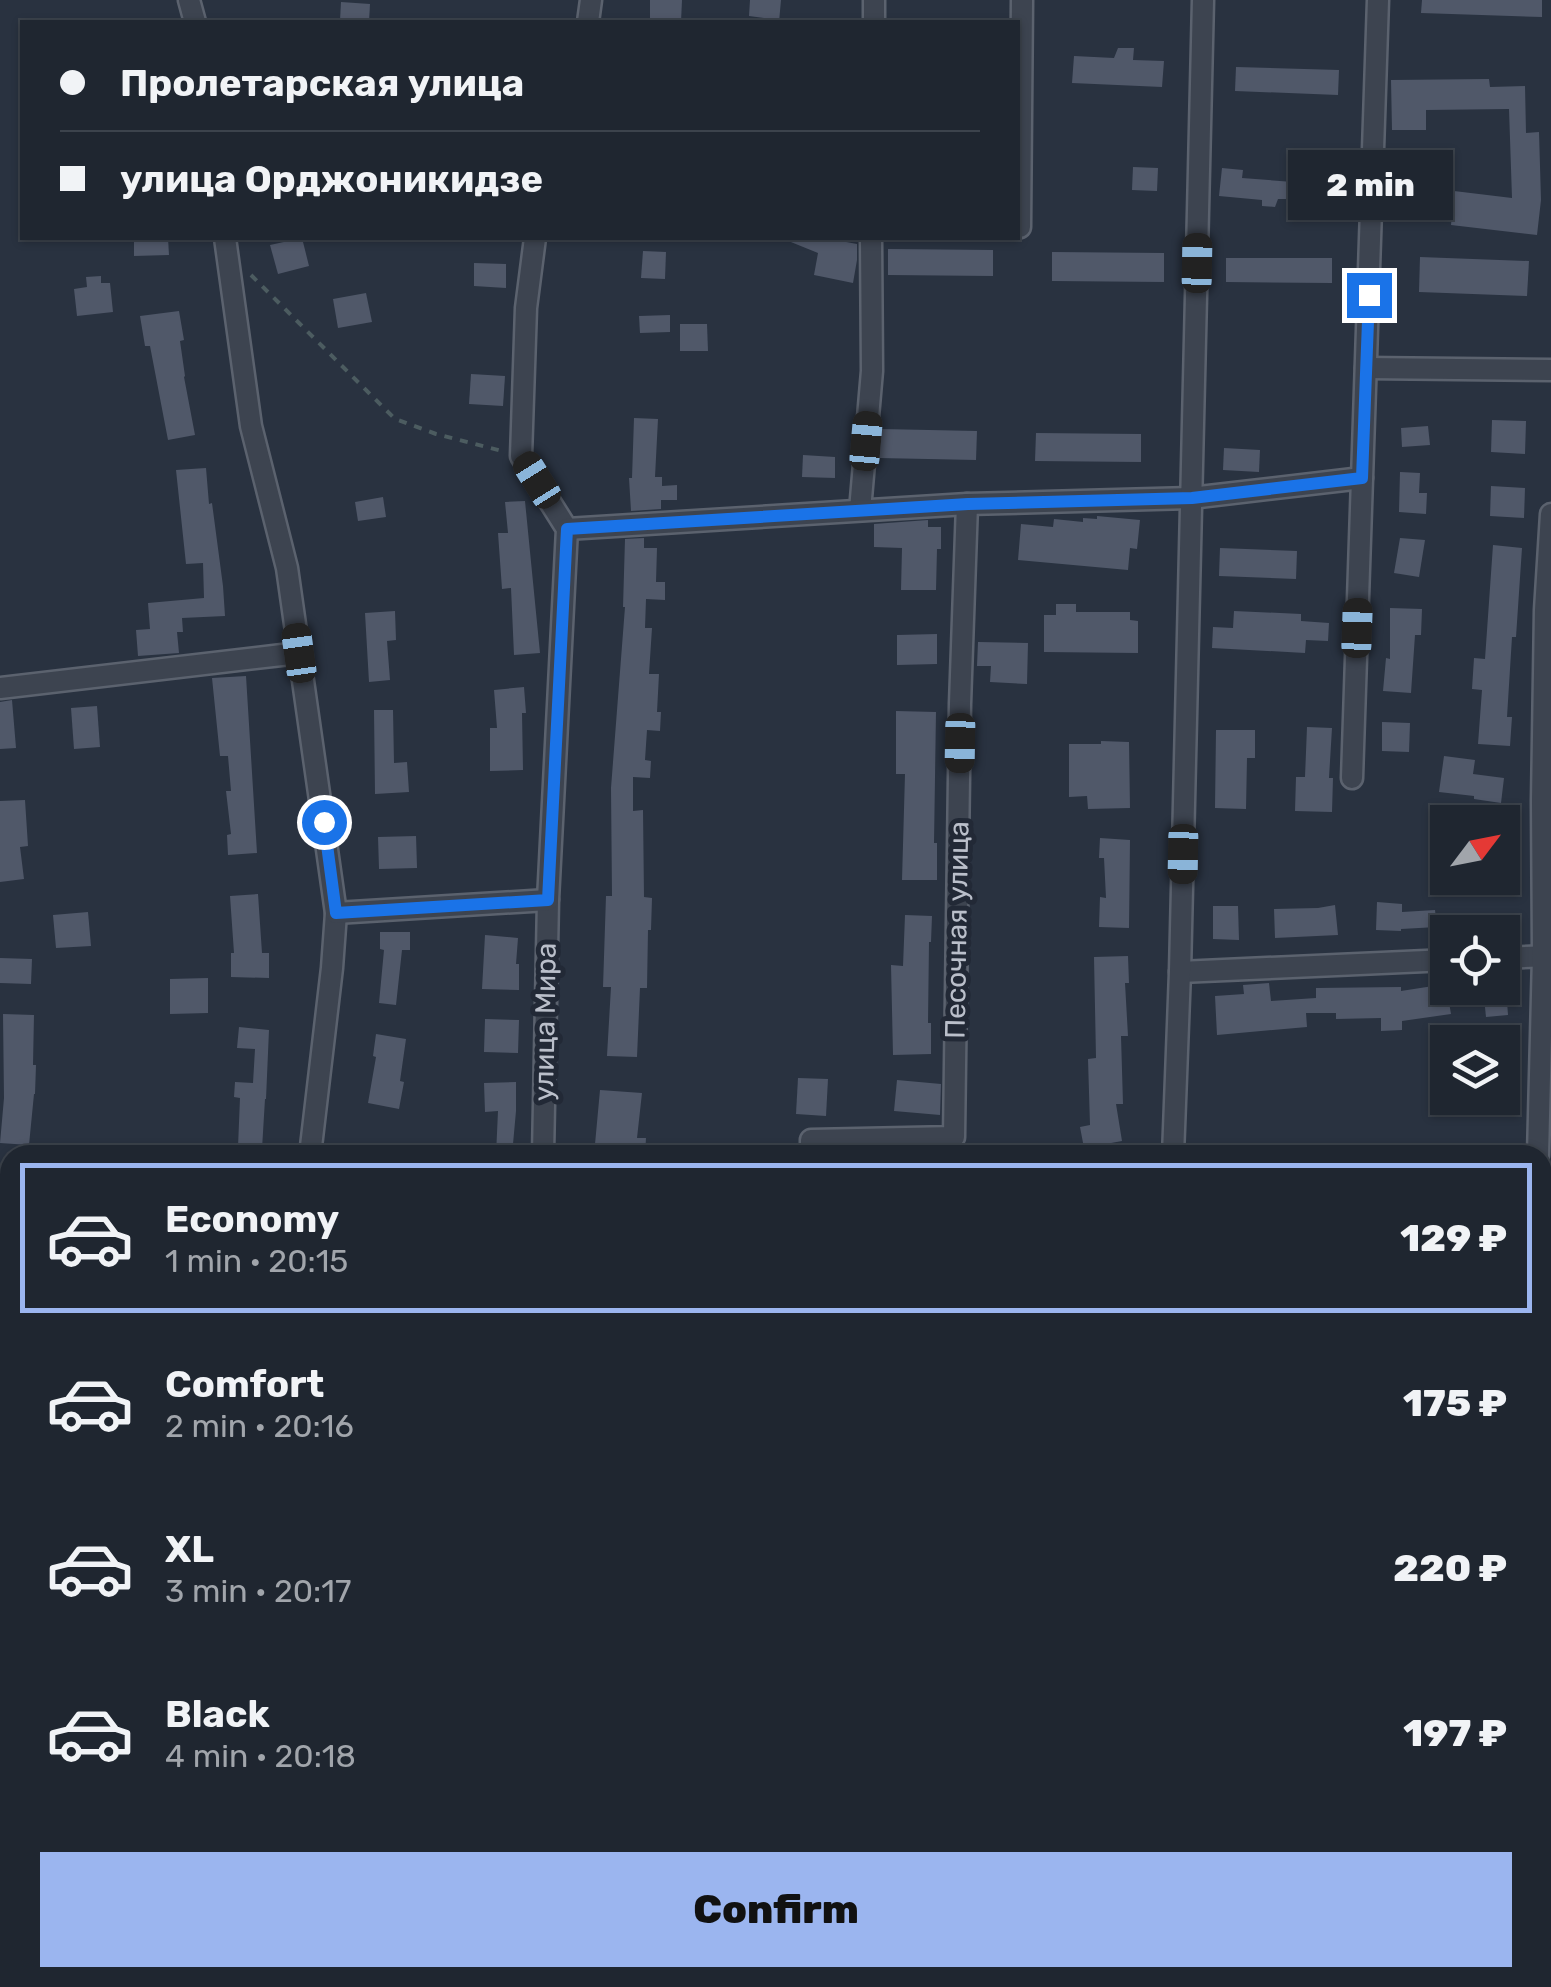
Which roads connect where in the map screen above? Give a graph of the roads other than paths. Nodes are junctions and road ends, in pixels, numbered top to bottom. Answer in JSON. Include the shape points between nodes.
{"nodes":[{"id":1,"x":1022,"y":0,"type":"edge"},
{"id":2,"x":1203,"y":0,"type":"edge"},
{"id":3,"x":1378,"y":0,"type":"edge"},
{"id":4,"x":1020,"y":227,"type":"edge"},
{"id":5,"x":535,"y":240,"type":"edge"},
{"id":6,"x":871,"y":240,"type":"edge"},
{"id":7,"x":226,"y":245,"type":"edge"},
{"id":8,"x":1366,"y":368,"type":"junction"},
{"id":9,"x":1551,"y":370,"type":"edge"},
{"id":10,"x":1362,"y":478,"type":"junction"},
{"id":11,"x":1192,"y":498,"type":"junction"},
{"id":12,"x":968,"y":504,"type":"junction"},
{"id":13,"x":860,"y":510,"type":"junction"},
{"id":14,"x":1551,"y":514,"type":"edge"},
{"id":15,"x":567,"y":529,"type":"junction"},
{"id":16,"x":299,"y":653,"type":"junction"},
{"id":17,"x":0,"y":688,"type":"edge"},
{"id":18,"x":1352,"y":778,"type":"dead end"},
{"id":19,"x":548,"y":900,"type":"junction"},
{"id":20,"x":336,"y":913,"type":"junction"},
{"id":21,"x":1547,"y":956,"type":"edge"},
{"id":22,"x":1520,"y":957,"type":"edge"},
{"id":23,"x":1430,"y":961,"type":"edge"},
{"id":24,"x":1180,"y":972,"type":"junction"},
{"id":25,"x":311,"y":1145,"type":"edge"},
{"id":26,"x":542,"y":1145,"type":"edge"},
{"id":27,"x":811,"y":1145,"type":"edge"},
{"id":28,"x":1173,"y":1145,"type":"edge"},
{"id":29,"x":1538,"y":1145,"type":"edge"}],
"edges":[{"from":1,"to":4,"type":"street"},
{"from":2,"to":11,"type":"street"},
{"from":3,"to":8,"type":"street"},
{"from":5,"to":15,"type":"street","via":[[521,456]]},
{"from":6,"to":13,"type":"street","via":[[872,372]]},
{"from":7,"to":16,"type":"street","via":[[251,426],[287,568]]},
{"from":8,"to":9,"type":"street"},
{"from":8,"to":10,"type":"street"},
{"from":10,"to":11,"type":"street"},
{"from":10,"to":18,"type":"street"},
{"from":11,"to":12,"type":"street"},
{"from":11,"to":24,"type":"street"},
{"from":12,"to":13,"type":"street"},
{"from":12,"to":27,"type":"street","name":"Песочная улица","via":[[954,1137]]},
{"from":13,"to":15,"type":"street"},
{"from":14,"to":21,"type":"street","via":[[1542,782]]},
{"from":15,"to":19,"type":"street","name":"улица Мира"},
{"from":16,"to":17,"type":"street"},
{"from":16,"to":20,"type":"street"},
{"from":19,"to":20,"type":"street"},
{"from":19,"to":26,"type":"street","name":"улица Мира"},
{"from":20,"to":25,"type":"street"},
{"from":21,"to":22,"type":"street"},
{"from":21,"to":29,"type":"street"},
{"from":23,"to":24,"type":"street"},
{"from":24,"to":28,"type":"street"}]}
